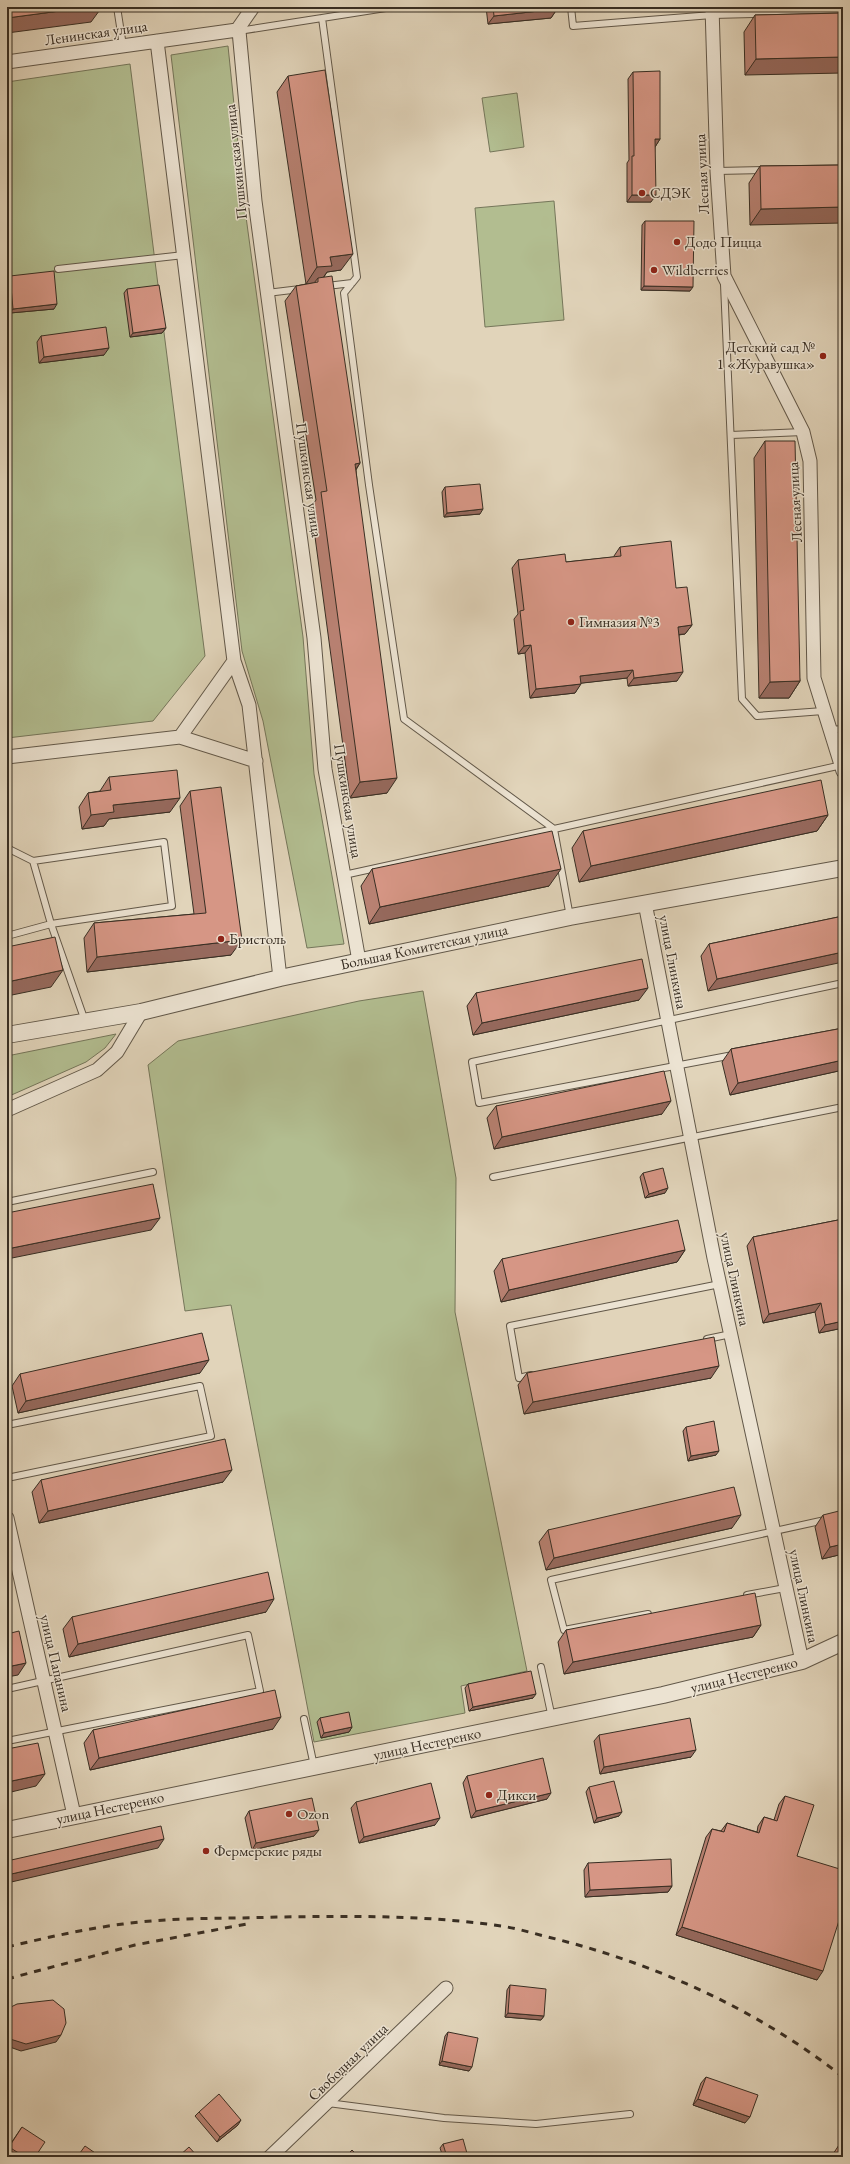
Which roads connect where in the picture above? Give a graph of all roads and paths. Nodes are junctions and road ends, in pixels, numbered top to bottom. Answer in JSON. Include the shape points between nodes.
{"nodes":[{"id":1,"x":117,"y":7,"type":"edge"},
{"id":2,"x":253,"y":7,"type":"edge"},
{"id":3,"x":392,"y":7,"type":"edge"},
{"id":4,"x":571,"y":7,"type":"edge"},
{"id":5,"x":712,"y":11,"type":"edge"},
{"id":6,"x":843,"y":12,"type":"edge"},
{"id":7,"x":322,"y":18,"type":"junction"},
{"id":8,"x":238,"y":30,"type":"junction"},
{"id":9,"x":157,"y":41,"type":"junction"},
{"id":10,"x":123,"y":46,"type":"junction"},
{"id":11,"x":7,"y":62,"type":"edge"},
{"id":12,"x":772,"y":170,"type":"edge"},
{"id":13,"x":717,"y":171,"type":"junction"},
{"id":14,"x":184,"y":255,"type":"junction"},
{"id":15,"x":58,"y":269,"type":"dead end"},
{"id":16,"x":724,"y":276,"type":"junction"},
{"id":17,"x":352,"y":283,"type":"junction"},
{"id":18,"x":321,"y":286,"type":"edge"},
{"id":19,"x":306,"y":288,"type":"edge"},
{"id":20,"x":267,"y":293,"type":"junction"},
{"id":21,"x":803,"y":432,"type":"junction"},
{"id":22,"x":731,"y":435,"type":"junction"},
{"id":23,"x":234,"y":661,"type":"junction"},
{"id":24,"x":823,"y":711,"type":"junction"},
{"id":25,"x":843,"y":729,"type":"edge"},
{"id":26,"x":830,"y":730,"type":"junction"},
{"id":27,"x":180,"y":737,"type":"junction"},
{"id":28,"x":7,"y":757,"type":"edge"},
{"id":29,"x":256,"y":761,"type":"junction"},
{"id":30,"x":842,"y":768,"type":"edge"},
{"id":31,"x":554,"y":829,"type":"junction"},
{"id":32,"x":7,"y":848,"type":"edge"},
{"id":33,"x":33,"y":861,"type":"junction"},
{"id":34,"x":843,"y":868,"type":"edge"},
{"id":35,"x":344,"y":875,"type":"junction"},
{"id":36,"x":645,"y":902,"type":"junction"},
{"id":37,"x":570,"y":917,"type":"junction"},
{"id":38,"x":51,"y":924,"type":"junction"},
{"id":39,"x":7,"y":936,"type":"edge"},
{"id":40,"x":359,"y":961,"type":"junction"},
{"id":41,"x":280,"y":978,"type":"junction"},
{"id":42,"x":843,"y":982,"type":"edge"},
{"id":43,"x":141,"y":1012,"type":"junction"},
{"id":44,"x":668,"y":1020,"type":"junction"},
{"id":45,"x":85,"y":1021,"type":"junction"},
{"id":46,"x":7,"y":1034,"type":"edge"},
{"id":47,"x":737,"y":1054,"type":"edge"},
{"id":48,"x":676,"y":1065,"type":"junction"},
{"id":49,"x":843,"y":1107,"type":"edge"},
{"id":50,"x":7,"y":1110,"type":"edge"},
{"id":51,"x":690,"y":1139,"type":"junction"},
{"id":52,"x":153,"y":1172,"type":"dead end"},
{"id":53,"x":493,"y":1177,"type":"dead end"},
{"id":54,"x":7,"y":1202,"type":"edge"},
{"id":55,"x":720,"y":1284,"type":"junction"},
{"id":56,"x":731,"y":1334,"type":"junction"},
{"id":57,"x":699,"y":1341,"type":"edge"},
{"id":58,"x":535,"y":1374,"type":"edge"},
{"id":59,"x":7,"y":1426,"type":"edge"},
{"id":60,"x":7,"y":1478,"type":"edge"},
{"id":61,"x":7,"y":1518,"type":"edge"},
{"id":62,"x":835,"y":1518,"type":"edge"},
{"id":63,"x":774,"y":1532,"type":"junction"},
{"id":64,"x":785,"y":1588,"type":"junction"},
{"id":65,"x":740,"y":1597,"type":"edge"},
{"id":66,"x":656,"y":1612,"type":"edge"},
{"id":67,"x":843,"y":1642,"type":"edge"},
{"id":68,"x":802,"y":1661,"type":"junction"},
{"id":69,"x":541,"y":1667,"type":"dead end"},
{"id":70,"x":43,"y":1681,"type":"junction"},
{"id":71,"x":7,"y":1689,"type":"edge"},
{"id":72,"x":552,"y":1718,"type":"junction"},
{"id":73,"x":304,"y":1719,"type":"dead end"},
{"id":74,"x":55,"y":1732,"type":"junction"},
{"id":75,"x":7,"y":1741,"type":"edge"},
{"id":76,"x":314,"y":1767,"type":"junction"},
{"id":77,"x":74,"y":1815,"type":"junction"},
{"id":78,"x":7,"y":1830,"type":"edge"},
{"id":79,"x":446,"y":1988,"type":"dead end"},
{"id":80,"x":328,"y":2103,"type":"junction"},
{"id":81,"x":630,"y":2114,"type":"dead end"},
{"id":82,"x":270,"y":2157,"type":"edge"}],
"edges":[{"from":1,"to":10,"type":"lane"},
{"from":2,"to":8,"type":"street"},
{"from":3,"to":7,"type":"lane"},
{"from":4,"to":5,"type":"lane","via":[[573,26]]},
{"from":5,"to":6,"type":"lane"},
{"from":5,"to":13,"type":"street","name":"Лесная улица"},
{"from":7,"to":8,"type":"lane"},
{"from":7,"to":17,"type":"lane","via":[[357,276]]},
{"from":8,"to":9,"type":"street","name":"Ленинская улица"},
{"from":8,"to":20,"type":"street","name":"Пушкинская улица"},
{"from":9,"to":10,"type":"street","name":"Ленинская улица"},
{"from":9,"to":14,"type":"street"},
{"from":10,"to":11,"type":"street","name":"Ленинская улица"},
{"from":12,"to":13,"type":"lane"},
{"from":13,"to":16,"type":"street","name":"Лесная улица"},
{"from":14,"to":15,"type":"lane"},
{"from":14,"to":23,"type":"street"},
{"from":16,"to":21,"type":"street","name":"Лесная улица"},
{"from":16,"to":22,"type":"lane"},
{"from":17,"to":18,"type":"lane"},
{"from":17,"to":31,"type":"lane","via":[[344,293],[369,485],[404,718]]},
{"from":19,"to":20,"type":"lane"},
{"from":20,"to":35,"type":"street","name":"Пушкинская улица","via":[[314,638],[325,769]]},
{"from":21,"to":22,"type":"lane"},
{"from":21,"to":24,"type":"street","name":"Лесная улица","via":[[810,461],[814,678]]},
{"from":22,"to":24,"type":"lane","via":[[742,699],[757,716]]},
{"from":23,"to":27,"type":"street"},
{"from":23,"to":29,"type":"street","via":[[249,705]]},
{"from":24,"to":26,"type":"street","name":"Лесная улица"},
{"from":25,"to":26,"type":"lane"},
{"from":26,"to":30,"type":"street","name":"Лесная улица"},
{"from":27,"to":28,"type":"street"},
{"from":27,"to":29,"type":"street"},
{"from":29,"to":41,"type":"street"},
{"from":30,"to":31,"type":"lane"},
{"from":31,"to":35,"type":"lane"},
{"from":31,"to":37,"type":"lane"},
{"from":32,"to":33,"type":"lane"},
{"from":33,"to":38,"type":"lane"},
{"from":33,"to":38,"type":"lane","via":[[164,842],[172,906]]},
{"from":34,"to":36,"type":"street","name":"Большая Комитетская улица"},
{"from":35,"to":40,"type":"street","name":"Пушкинская улица"},
{"from":36,"to":37,"type":"street","name":"Большая Комитетская улица"},
{"from":36,"to":44,"type":"street","name":"улица Глинкина"},
{"from":37,"to":40,"type":"street","name":"Большая Комитетская улица"},
{"from":38,"to":39,"type":"lane"},
{"from":38,"to":45,"type":"lane"},
{"from":40,"to":41,"type":"street","name":"Большая Комитетская улица"},
{"from":41,"to":43,"type":"street","name":"Большая Комитетская улица"},
{"from":42,"to":44,"type":"lane"},
{"from":43,"to":45,"type":"street","name":"Большая Комитетская улица"},
{"from":43,"to":50,"type":"street","via":[[117,1052],[97,1070]]},
{"from":44,"to":48,"type":"street","name":"улица Глинкина"},
{"from":44,"to":48,"type":"lane","via":[[472,1062],[479,1102]]},
{"from":45,"to":46,"type":"street","name":"Большая Комитетская улица"},
{"from":47,"to":48,"type":"lane"},
{"from":48,"to":51,"type":"street","name":"улица Глинкина"},
{"from":49,"to":51,"type":"lane"},
{"from":51,"to":53,"type":"lane"},
{"from":51,"to":55,"type":"street","name":"улица Глинкина"},
{"from":52,"to":54,"type":"lane"},
{"from":55,"to":56,"type":"street","name":"улица Глинкина"},
{"from":55,"to":58,"type":"lane","via":[[510,1326],[519,1378]]},
{"from":56,"to":57,"type":"lane"},
{"from":56,"to":63,"type":"street","name":"улица Глинкина"},
{"from":59,"to":60,"type":"lane","via":[[200,1386],[211,1436]]},
{"from":61,"to":70,"type":"street","name":"улица Папанина"},
{"from":62,"to":63,"type":"lane"},
{"from":63,"to":64,"type":"street","name":"улица Глинкина"},
{"from":63,"to":66,"type":"lane","via":[[550,1580],[564,1630]]},
{"from":64,"to":65,"type":"lane"},
{"from":64,"to":68,"type":"street","name":"улица Глинкина"},
{"from":67,"to":68,"type":"street","name":"улица Нестеренко"},
{"from":68,"to":72,"type":"street","name":"улица Нестеренко","via":[[663,1695]]},
{"from":69,"to":72,"type":"lane"},
{"from":70,"to":71,"type":"lane"},
{"from":70,"to":74,"type":"street","name":"улица Папанина"},
{"from":70,"to":74,"type":"lane","via":[[248,1635],[260,1691]]},
{"from":72,"to":76,"type":"street","name":"улица Нестеренко"},
{"from":73,"to":76,"type":"lane"},
{"from":74,"to":75,"type":"lane"},
{"from":74,"to":77,"type":"street","name":"улица Папанина"},
{"from":76,"to":77,"type":"street","name":"улица Нестеренко"},
{"from":77,"to":78,"type":"street","name":"улица Нестеренко"},
{"from":79,"to":80,"type":"street","name":"Свободная улица"},
{"from":80,"to":81,"type":"lane","via":[[444,2118],[536,2124]]},
{"from":80,"to":82,"type":"street","name":"Свободная улица"}]}
